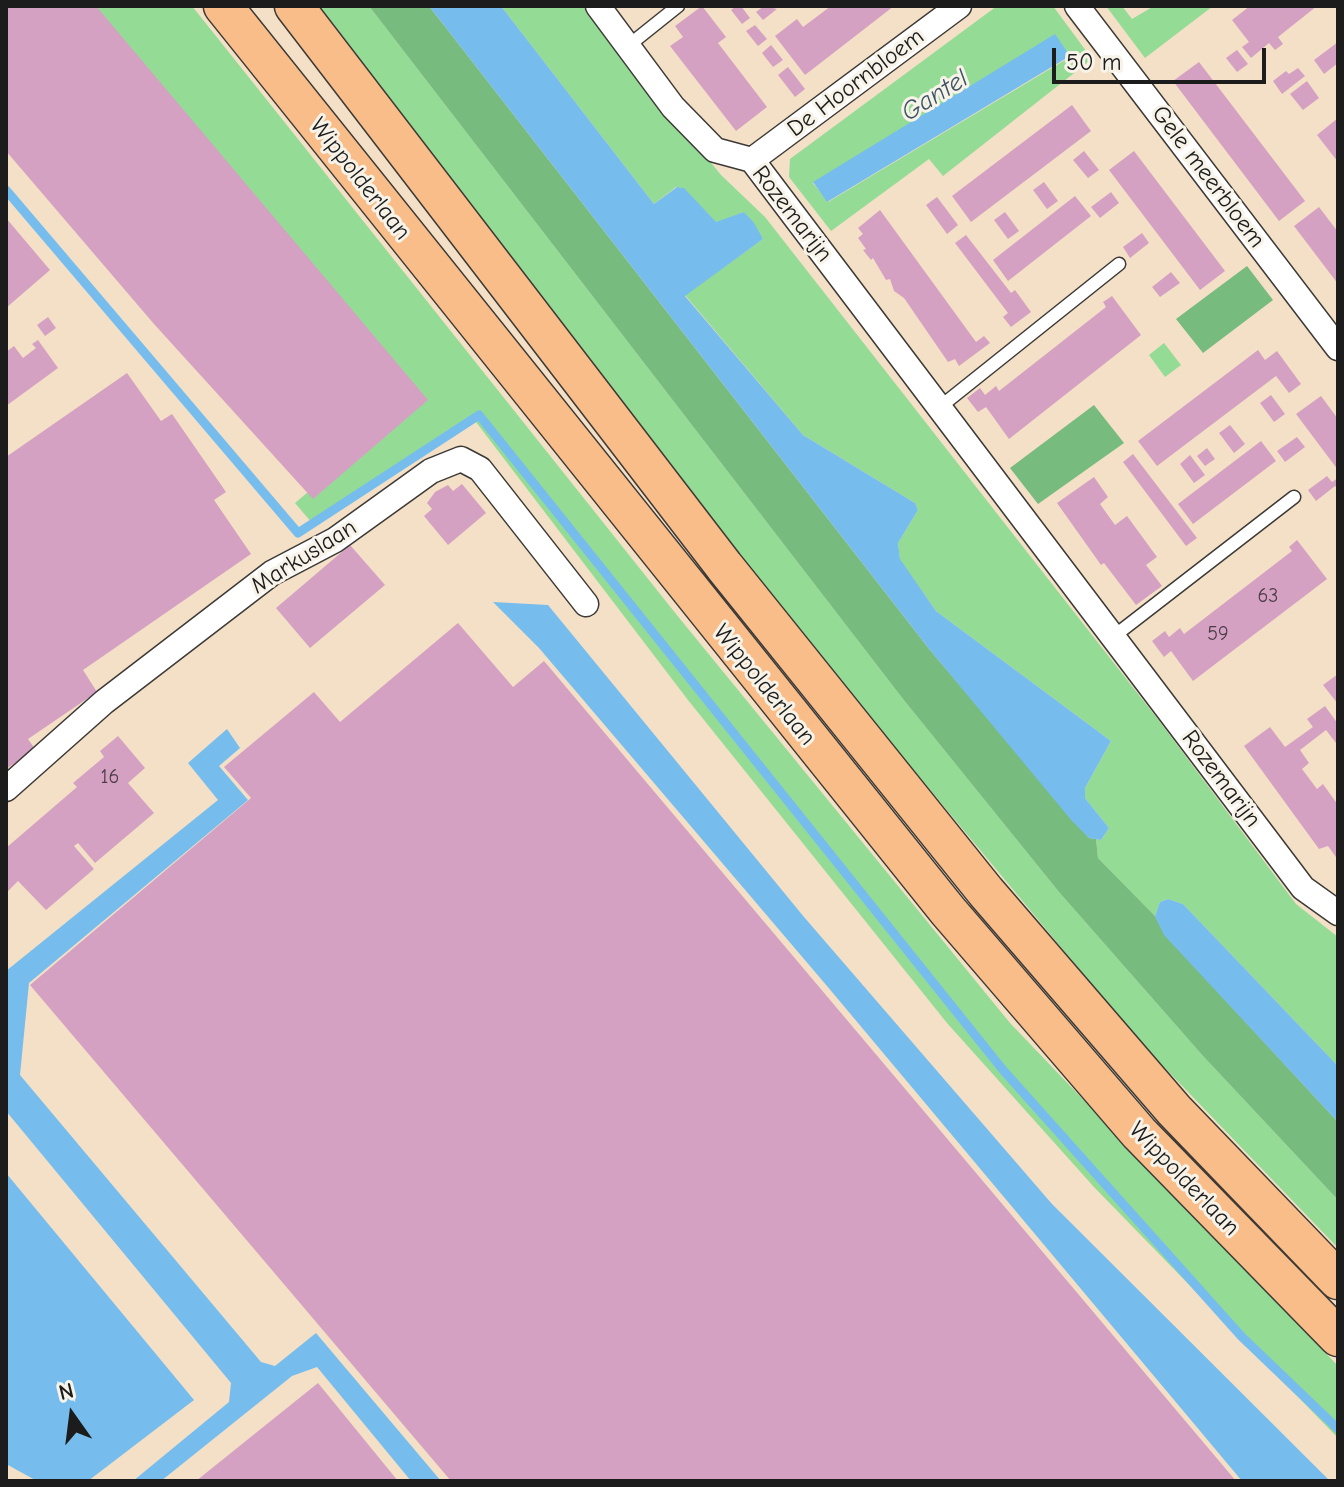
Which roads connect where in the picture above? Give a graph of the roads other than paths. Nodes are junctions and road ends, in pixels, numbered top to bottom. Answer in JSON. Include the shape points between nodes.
{"nodes":[{"id":1,"x":223,"y":6,"type":"edge"},
{"id":2,"x":294,"y":6,"type":"edge"},
{"id":3,"x":598,"y":6,"type":"edge"},
{"id":4,"x":678,"y":6,"type":"edge"},
{"id":5,"x":959,"y":6,"type":"edge"},
{"id":6,"x":1077,"y":6,"type":"edge"},
{"id":7,"x":628,"y":46,"type":"junction"},
{"id":8,"x":752,"y":160,"type":"junction"},
{"id":9,"x":1119,"y":264,"type":"dead end"},
{"id":10,"x":1338,"y":348,"type":"edge"},
{"id":11,"x":940,"y":407,"type":"junction"},
{"id":12,"x":1294,"y":497,"type":"dead end"},
{"id":13,"x":586,"y":604,"type":"dead end"},
{"id":14,"x":1113,"y":637,"type":"junction"},
{"id":15,"x":6,"y":789,"type":"edge"},
{"id":16,"x":1338,"y":913,"type":"edge"},
{"id":17,"x":1338,"y":1280,"type":"edge"},
{"id":18,"x":1338,"y":1337,"type":"edge"}],
"edges":[{"from":1,"to":18,"type":"main road","name":"Wippolderlaan","via":[[948,911],[1139,1133]]},
{"from":2,"to":17,"type":"main road","name":"Wippolderlaan","via":[[724,566],[986,892],[1174,1110]]},
{"from":3,"to":7,"type":"street","name":"Rozemarijn"},
{"from":4,"to":7,"type":"lane"},
{"from":5,"to":8,"type":"street","name":"De Hoornbloem"},
{"from":6,"to":10,"type":"street","name":"Gele meerbloem"},
{"from":7,"to":8,"type":"street","name":"Rozemarijn","via":[[673,107],[715,150]]},
{"from":8,"to":11,"type":"street","name":"Rozemarijn"},
{"from":9,"to":11,"type":"lane"},
{"from":11,"to":14,"type":"street","name":"Rozemarijn"},
{"from":12,"to":14,"type":"lane"},
{"from":13,"to":15,"type":"street","name":"Markuslaan","via":[[480,469],[461,459],[431,471],[335,540],[272,573],[104,702]]},
{"from":14,"to":16,"type":"street","name":"Rozemarijn","via":[[1303,888]]}]}
